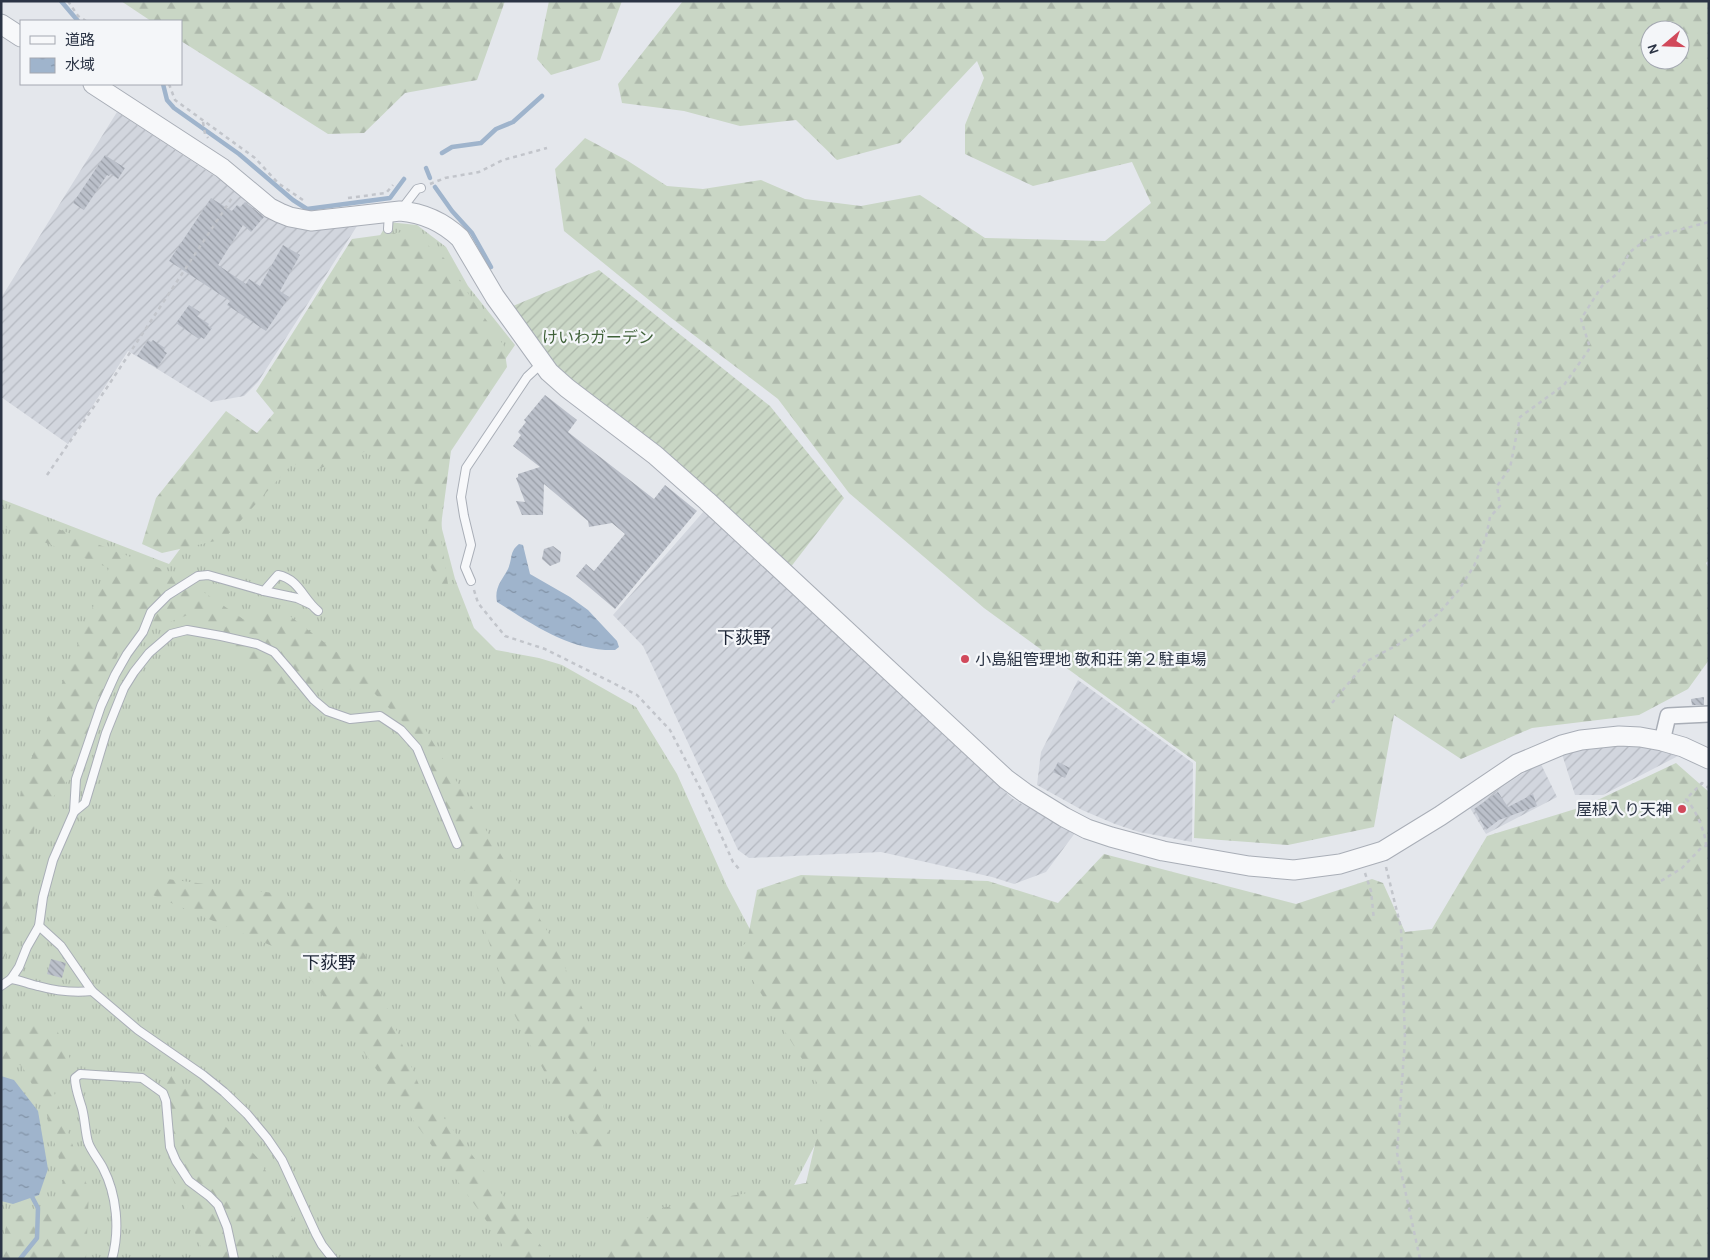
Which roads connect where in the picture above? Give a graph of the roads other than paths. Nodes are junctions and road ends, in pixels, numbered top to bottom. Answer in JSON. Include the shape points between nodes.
{"nodes":[{"id":1,"x":1,"y":24,"type":"edge"},
{"id":2,"x":20,"y":36,"type":"edge"},
{"id":3,"x":95,"y":85,"type":"edge"},
{"id":4,"x":421,"y":188,"type":"road end"},
{"id":5,"x":392,"y":217,"type":"junction"},
{"id":6,"x":542,"y":363,"type":"junction"},
{"id":7,"x":471,"y":581,"type":"road end"},
{"id":8,"x":264,"y":591,"type":"junction"},
{"id":9,"x":1709,"y":714,"type":"edge"},
{"id":10,"x":1662,"y":741,"type":"junction"},
{"id":11,"x":1709,"y":759,"type":"edge"},
{"id":12,"x":74,"y":812,"type":"junction"},
{"id":13,"x":457,"y":844,"type":"dead end"},
{"id":14,"x":39,"y":926,"type":"junction"},
{"id":15,"x":11,"y":979,"type":"junction"},
{"id":16,"x":1,"y":986,"type":"edge"},
{"id":17,"x":92,"y":992,"type":"junction"},
{"id":18,"x":112,"y":1259,"type":"edge"},
{"id":19,"x":234,"y":1259,"type":"edge"},
{"id":20,"x":333,"y":1259,"type":"edge"}],
"edges":[{"from":1,"to":2,"type":"street"},
{"from":3,"to":5,"type":"street","via":[[222,168],[270,208],[290,217],[311,221]]},
{"from":4,"to":5,"type":"lane"},
{"from":5,"to":6,"type":"street","via":[[422,214],[443,224],[460,238],[495,297]]},
{"from":6,"to":7,"type":"lane","via":[[527,377],[466,468],[461,498],[471,545],[466,567]]},
{"from":6,"to":10,"type":"street","via":[[567,388],[655,455],[707,501],[1006,779],[1044,806],[1087,829],[1163,851],[1249,866],[1294,870],[1317,868],[1383,851],[1517,764],[1553,748],[1600,737],[1630,736]]},
{"from":8,"to":8,"type":"lane","via":[[278,575],[285,576],[299,587],[315,608],[290,597]]},
{"from":8,"to":12,"type":"lane","via":[[226,579],[198,576],[168,595],[151,612],[101,706],[76,779]]},
{"from":9,"to":10,"type":"street","via":[[1668,716]]},
{"from":10,"to":11,"type":"street"},
{"from":12,"to":13,"type":"lane","via":[[85,803],[124,688],[149,653],[171,634],[187,630],[257,644],[274,652],[327,711],[350,719],[380,716],[401,730],[417,748]]},
{"from":12,"to":14,"type":"lane","via":[[53,860]]},
{"from":14,"to":15,"type":"lane"},
{"from":14,"to":17,"type":"lane","via":[[61,946]]},
{"from":15,"to":16,"type":"lane"},
{"from":15,"to":17,"type":"lane","via":[[53,990]]},
{"from":17,"to":20,"type":"lane","via":[[138,1030],[203,1075],[247,1114],[282,1160],[316,1234]]},
{"from":18,"to":19,"type":"lane","via":[[116,1216],[104,1169],[88,1143],[75,1084],[75,1078],[80,1074],[142,1078],[163,1093],[170,1147],[189,1180],[218,1205]]}]}
